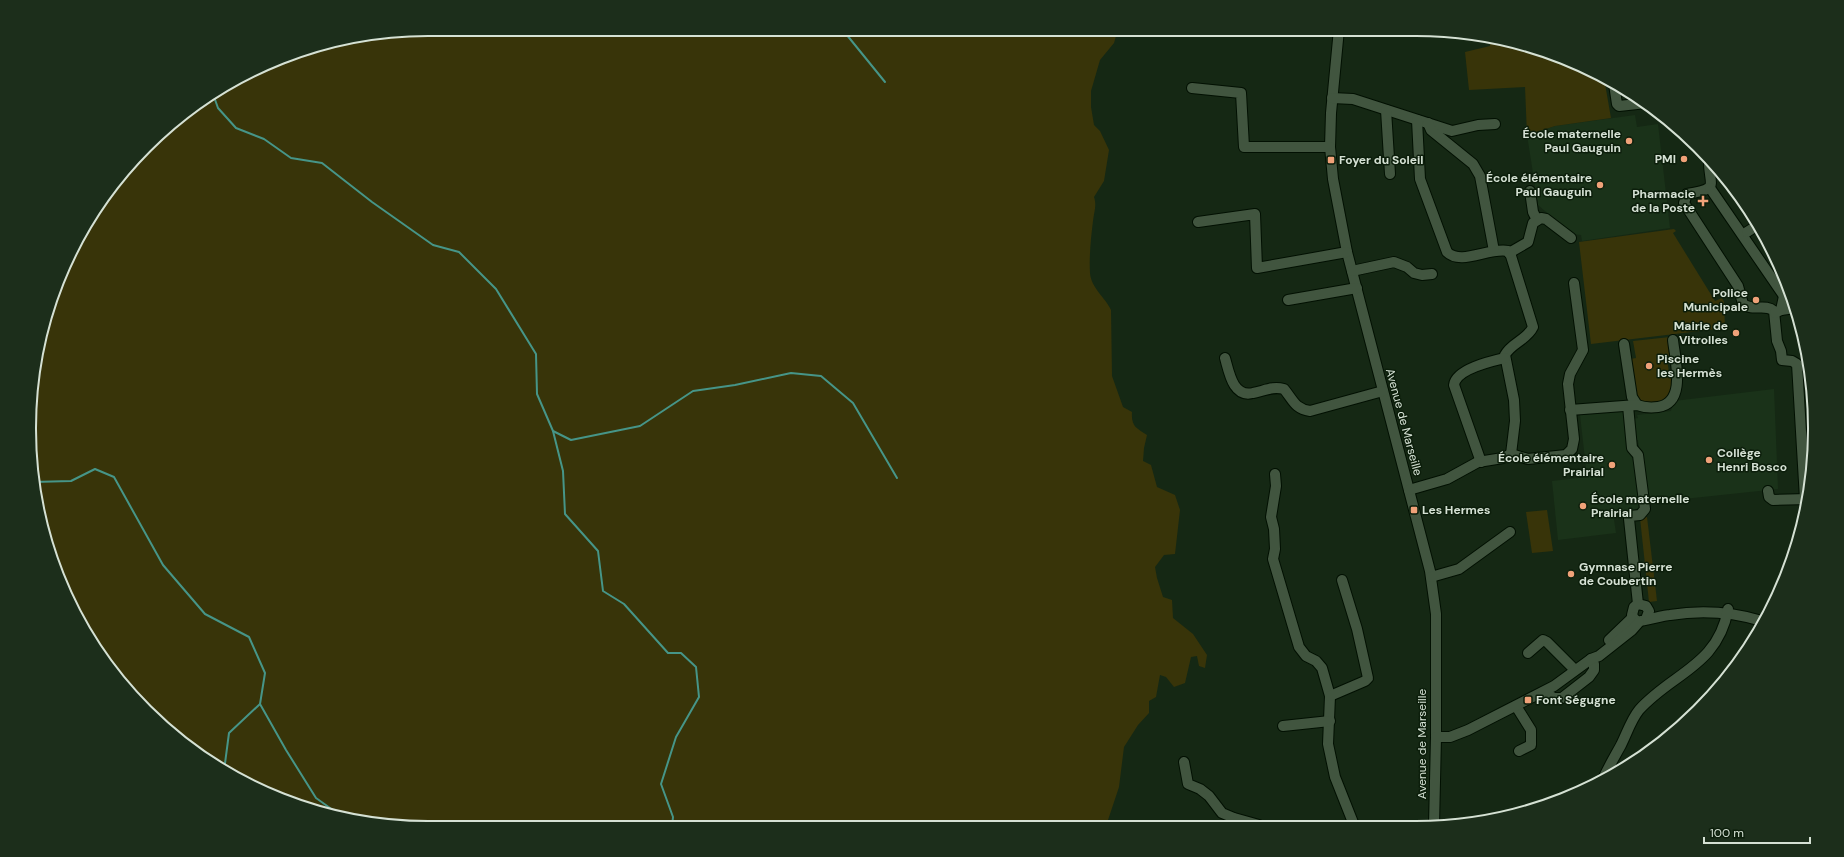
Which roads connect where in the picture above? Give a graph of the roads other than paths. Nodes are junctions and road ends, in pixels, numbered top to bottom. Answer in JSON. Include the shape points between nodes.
{"nodes":[{"id":1,"x":1338,"y":36,"type":"edge"},
{"id":2,"x":1192,"y":88,"type":"dead end"},
{"id":3,"x":1618,"y":92,"type":"edge"},
{"id":4,"x":1332,"y":98,"type":"junction"},
{"id":5,"x":1637,"y":104,"type":"edge"},
{"id":6,"x":1386,"y":110,"type":"junction"},
{"id":7,"x":1417,"y":120,"type":"junction"},
{"id":8,"x":1428,"y":123,"type":"junction"},
{"id":9,"x":1495,"y":124,"type":"dead end"},
{"id":10,"x":1330,"y":147,"type":"junction"},
{"id":11,"x":1710,"y":169,"type":"edge"},
{"id":12,"x":1390,"y":174,"type":"dead end"},
{"id":13,"x":1710,"y":188,"type":"junction"},
{"id":14,"x":1530,"y":191,"type":"dead end"},
{"id":15,"x":1537,"y":220,"type":"junction"},
{"id":16,"x":1198,"y":222,"type":"dead end"},
{"id":17,"x":1753,"y":228,"type":"edge"},
{"id":18,"x":1744,"y":234,"type":"junction"},
{"id":19,"x":1571,"y":238,"type":"dead end"},
{"id":20,"x":1494,"y":251,"type":"junction"},
{"id":21,"x":1347,"y":252,"type":"junction"},
{"id":22,"x":1509,"y":253,"type":"junction"},
{"id":23,"x":1352,"y":272,"type":"junction"},
{"id":24,"x":1432,"y":274,"type":"dead end"},
{"id":25,"x":1574,"y":283,"type":"dead end"},
{"id":26,"x":1781,"y":285,"type":"edge"},
{"id":27,"x":1357,"y":288,"type":"junction"},
{"id":28,"x":1785,"y":297,"type":"edge"},
{"id":29,"x":1288,"y":300,"type":"dead end"},
{"id":30,"x":1789,"y":309,"type":"edge"},
{"id":31,"x":1778,"y":311,"type":"junction"},
{"id":32,"x":1673,"y":340,"type":"dead end"},
{"id":33,"x":1624,"y":344,"type":"dead end"},
{"id":34,"x":1225,"y":358,"type":"dead end"},
{"id":35,"x":1505,"y":358,"type":"junction"},
{"id":36,"x":1383,"y":392,"type":"junction"},
{"id":37,"x":1633,"y":405,"type":"junction"},
{"id":38,"x":1570,"y":410,"type":"junction"},
{"id":39,"x":1511,"y":454,"type":"junction"},
{"id":40,"x":1481,"y":462,"type":"junction"},
{"id":41,"x":1275,"y":474,"type":"dead end"},
{"id":42,"x":1805,"y":481,"type":"edge"},
{"id":43,"x":1408,"y":490,"type":"junction"},
{"id":44,"x":1768,"y":491,"type":"dead end"},
{"id":45,"x":1801,"y":499,"type":"edge"},
{"id":46,"x":1510,"y":532,"type":"dead end"},
{"id":47,"x":1431,"y":577,"type":"junction"},
{"id":48,"x":1342,"y":580,"type":"dead end"},
{"id":49,"x":1643,"y":606,"type":"junction"},
{"id":50,"x":1728,"y":611,"type":"junction"},
{"id":51,"x":1761,"y":615,"type":"edge"},
{"id":52,"x":1639,"y":619,"type":"junction"},
{"id":53,"x":1758,"y":619,"type":"edge"},
{"id":54,"x":1528,"y":653,"type":"dead end"},
{"id":55,"x":1591,"y":659,"type":"junction"},
{"id":56,"x":1575,"y":670,"type":"junction"},
{"id":57,"x":1543,"y":692,"type":"junction"},
{"id":58,"x":1330,"y":696,"type":"junction"},
{"id":59,"x":1516,"y":706,"type":"junction"},
{"id":60,"x":1330,"y":720,"type":"junction"},
{"id":61,"x":1283,"y":726,"type":"dead end"},
{"id":62,"x":1436,"y":737,"type":"junction"},
{"id":63,"x":1519,"y":751,"type":"dead end"},
{"id":64,"x":1184,"y":762,"type":"dead end"},
{"id":65,"x":1607,"y":771,"type":"edge"},
{"id":66,"x":1434,"y":820,"type":"edge"},
{"id":67,"x":1245,"y":821,"type":"edge"},
{"id":68,"x":1352,"y":821,"type":"edge"}],
"edges":[{"from":1,"to":4,"type":"street","name":"Avenue de Marseille"},
{"from":2,"to":10,"type":"street","via":[[1241,93],[1244,147]]},
{"from":3,"to":5,"type":"street","via":[[1619,106]]},
{"from":4,"to":6,"type":"street","via":[[1353,100]]},
{"from":4,"to":10,"type":"street","name":"Avenue de Marseille"},
{"from":6,"to":7,"type":"street"},
{"from":6,"to":12,"type":"street"},
{"from":7,"to":8,"type":"street"},
{"from":7,"to":20,"type":"street","via":[[1420,179],[1447,252],[1451,257],[1460,258]]},
{"from":8,"to":9,"type":"street","via":[[1452,131],[1478,124]]},
{"from":8,"to":20,"type":"street","via":[[1431,130],[1473,164],[1480,176]]},
{"from":10,"to":21,"type":"street","name":"Avenue de Marseille","via":[[1333,179]]},
{"from":11,"to":13,"type":"street","via":[[1712,183]]},
{"from":13,"to":18,"type":"street"},
{"from":13,"to":31,"type":"street","via":[[1687,194],[1684,203],[1738,286],[1743,304],[1750,308],[1768,307]]},
{"from":14,"to":15,"type":"street","via":[[1533,212]]},
{"from":15,"to":19,"type":"street","via":[[1546,219]]},
{"from":15,"to":22,"type":"street","via":[[1531,228],[1528,242]]},
{"from":16,"to":21,"type":"street","via":[[1255,214],[1257,268]]},
{"from":17,"to":18,"type":"street"},
{"from":18,"to":26,"type":"street"},
{"from":20,"to":22,"type":"street","via":[[1501,249],[1508,250]]},
{"from":21,"to":23,"type":"street","name":"Avenue de Marseille"},
{"from":22,"to":35,"type":"street","via":[[1533,327],[1530,333],[1508,349]]},
{"from":23,"to":24,"type":"street","via":[[1394,262],[1407,266],[1414,273]]},
{"from":23,"to":27,"type":"street","name":"Avenue de Marseille"},
{"from":25,"to":38,"type":"street","via":[[1583,350],[1570,374]]},
{"from":27,"to":29,"type":"street"},
{"from":27,"to":36,"type":"street","name":"Avenue de Marseille"},
{"from":28,"to":31,"type":"street"},
{"from":30,"to":31,"type":"street"},
{"from":31,"to":42,"type":"street","via":[[1777,341],[1782,360],[1792,361],[1798,366]]},
{"from":32,"to":37,"type":"street","via":[[1678,388],[1673,398],[1665,406],[1644,408]]},
{"from":33,"to":37,"type":"street"},
{"from":34,"to":36,"type":"street","via":[[1232,382],[1240,391],[1252,393],[1270,388],[1284,389],[1296,407],[1303,410],[1310,411]]},
{"from":35,"to":39,"type":"street","via":[[1514,400],[1515,421]]},
{"from":35,"to":40,"type":"street","via":[[1480,365],[1454,380]]},
{"from":36,"to":43,"type":"street","name":"Avenue de Marseille"},
{"from":37,"to":38,"type":"street"},
{"from":37,"to":49,"type":"street","via":[[1632,448],[1638,455],[1644,509],[1640,515],[1630,516],[1629,519]]},
{"from":38,"to":39,"type":"street","via":[[1574,438],[1572,449],[1566,455],[1528,459]]},
{"from":39,"to":40,"type":"street"},
{"from":40,"to":43,"type":"street","via":[[1447,479]]},
{"from":41,"to":58,"type":"street","via":[[1276,486],[1271,517],[1275,549],[1273,559],[1299,647],[1322,668]]},
{"from":43,"to":47,"type":"street","name":"Avenue de Marseille"},
{"from":44,"to":45,"type":"street","via":[[1769,497],[1773,500]]},
{"from":46,"to":47,"type":"street","via":[[1459,569]]},
{"from":47,"to":62,"type":"street","name":"Avenue de Marseille","via":[[1436,614]]},
{"from":48,"to":58,"type":"street","via":[[1368,678]]},
{"from":49,"to":50,"type":"street","via":[[1661,610],[1692,606]]},
{"from":49,"to":52,"type":"street","via":[[1649,614]]},
{"from":49,"to":52,"type":"street","via":[[1632,610]]},
{"from":50,"to":51,"type":"street"},
{"from":50,"to":52,"type":"street","via":[[1693,611]]},
{"from":50,"to":53,"type":"street"},
{"from":50,"to":65,"type":"street","via":[[1721,632],[1706,655],[1639,710]]},
{"from":52,"to":55,"type":"street","via":[[1632,630]]},
{"from":54,"to":56,"type":"street","via":[[1543,640]]},
{"from":55,"to":56,"type":"street"},
{"from":55,"to":57,"type":"street","via":[[1594,670],[1590,677],[1562,698],[1554,698]]},
{"from":56,"to":57,"type":"street"},
{"from":57,"to":59,"type":"street"},
{"from":58,"to":60,"type":"street"},
{"from":59,"to":62,"type":"street","via":[[1450,737]]},
{"from":59,"to":63,"type":"street","via":[[1531,730],[1531,745]]},
{"from":60,"to":61,"type":"street"},
{"from":60,"to":68,"type":"street","via":[[1328,744],[1335,777]]},
{"from":62,"to":66,"type":"street","name":"Avenue de Marseille"},
{"from":64,"to":67,"type":"street","via":[[1188,784],[1209,796],[1222,812]]}]}
